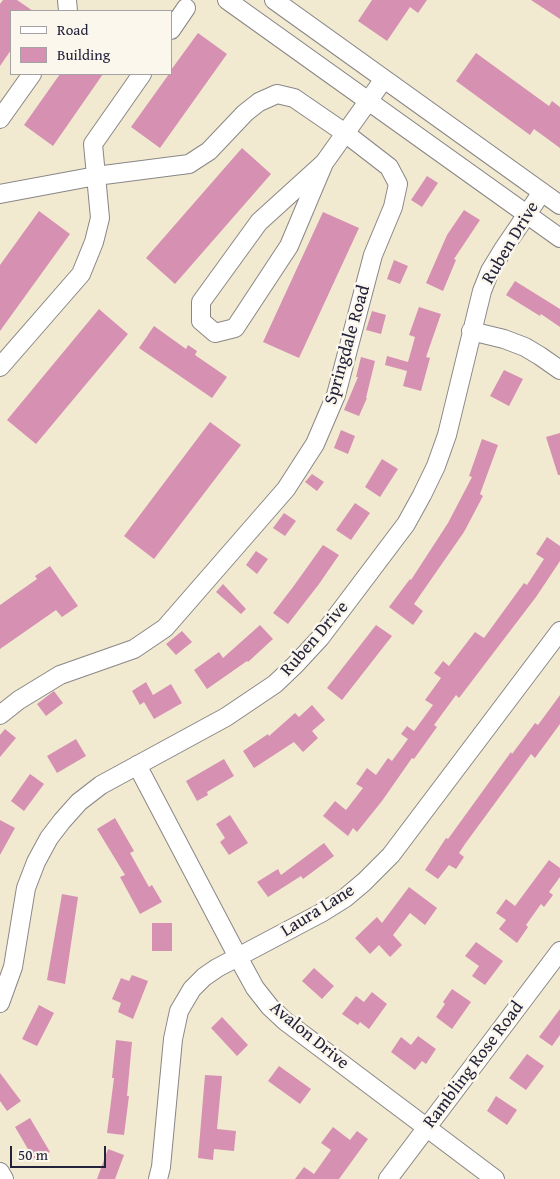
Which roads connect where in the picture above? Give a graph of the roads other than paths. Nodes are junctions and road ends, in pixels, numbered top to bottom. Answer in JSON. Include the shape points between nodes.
{"nodes":[{"id":1,"x":226,"y":0,"type":"edge"},
{"id":2,"x":274,"y":0,"type":"edge"},
{"id":3,"x":186,"y":8,"type":"dead end"},
{"id":4,"x":257,"y":22,"type":"junction"},
{"id":5,"x":172,"y":29,"type":"edge"},
{"id":6,"x":31,"y":75,"type":"edge"},
{"id":7,"x":141,"y":75,"type":"edge"},
{"id":8,"x":384,"y":79,"type":"junction"},
{"id":9,"x":368,"y":101,"type":"junction"},
{"id":10,"x":0,"y":119,"type":"edge"},
{"id":11,"x":345,"y":133,"type":"junction"},
{"id":12,"x":324,"y":163,"type":"junction"},
{"id":13,"x":96,"y":176,"type":"junction"},
{"id":14,"x":542,"y":192,"type":"junction"},
{"id":15,"x":0,"y":194,"type":"edge"},
{"id":16,"x":560,"y":205,"type":"edge"},
{"id":17,"x":527,"y":214,"type":"junction"},
{"id":18,"x":560,"y":238,"type":"edge"},
{"id":19,"x":471,"y":331,"type":"junction"},
{"id":20,"x":0,"y":367,"type":"edge"},
{"id":21,"x":560,"y":370,"type":"edge"},
{"id":22,"x":560,"y":631,"type":"edge"},
{"id":23,"x":0,"y":714,"type":"edge"},
{"id":24,"x":137,"y":765,"type":"junction"},
{"id":25,"x":560,"y":951,"type":"edge"},
{"id":26,"x":238,"y":957,"type":"junction"},
{"id":27,"x":0,"y":1003,"type":"edge"},
{"id":28,"x":427,"y":1128,"type":"junction"},
{"id":29,"x":0,"y":1172,"type":"edge"},
{"id":30,"x":4,"y":1179,"type":"edge"},
{"id":31,"x":158,"y":1179,"type":"edge"},
{"id":32,"x":388,"y":1179,"type":"edge"},
{"id":33,"x":495,"y":1179,"type":"edge"}],
"edges":[{"from":1,"to":4,"type":"street"},
{"from":2,"to":4,"type":"street"},
{"from":2,"to":8,"type":"street"},
{"from":3,"to":5,"type":"street"},
{"from":4,"to":9,"type":"street"},
{"from":6,"to":10,"type":"street"},
{"from":7,"to":13,"type":"street","via":[[93,144]]},
{"from":8,"to":9,"type":"street"},
{"from":8,"to":14,"type":"street"},
{"from":9,"to":11,"type":"street"},
{"from":9,"to":17,"type":"street"},
{"from":11,"to":12,"type":"street"},
{"from":11,"to":13,"type":"street","name":"Springdale Road","via":[[294,98],[277,94],[245,113],[209,151],[190,164]]},
{"from":11,"to":23,"type":"street","name":"Springdale Road","via":[[389,167],[398,184],[393,207],[373,255],[336,395],[315,444],[286,489],[165,628],[134,649],[60,675]]},
{"from":12,"to":12,"type":"street","via":[[259,222],[201,302],[201,321],[215,333],[235,328],[288,246]]},
{"from":13,"to":15,"type":"street","name":"Springdale Road"},
{"from":13,"to":20,"type":"street","via":[[100,218],[80,274]]},
{"from":14,"to":16,"type":"street"},
{"from":14,"to":17,"type":"street","name":"Ruben Drive"},
{"from":17,"to":18,"type":"street"},
{"from":17,"to":19,"type":"street","name":"Ruben Drive","via":[[490,271]]},
{"from":19,"to":21,"type":"street","via":[[525,347]]},
{"from":19,"to":24,"type":"street","name":"Ruben Drive","via":[[447,435],[422,495],[406,524],[320,638],[296,664],[252,701]]},
{"from":22,"to":26,"type":"street","name":"Laura Lane","via":[[391,855],[345,898]]},
{"from":24,"to":26,"type":"street","name":"Avalon Drive"},
{"from":24,"to":27,"type":"street","name":"Ruben Drive","via":[[101,785],[79,802],[49,838],[26,888],[13,967]]},
{"from":25,"to":28,"type":"street","name":"Rambling Rose Road"},
{"from":26,"to":28,"type":"street","name":"Avalon Drive","via":[[255,988],[285,1021]]},
{"from":26,"to":31,"type":"street","name":"Laura Lane","via":[[204,977],[192,989],[179,1011]]},
{"from":28,"to":32,"type":"street","name":"Rambling Rose Road"},
{"from":28,"to":33,"type":"street","name":"Avalon Drive"},
{"from":29,"to":30,"type":"street"}]}
